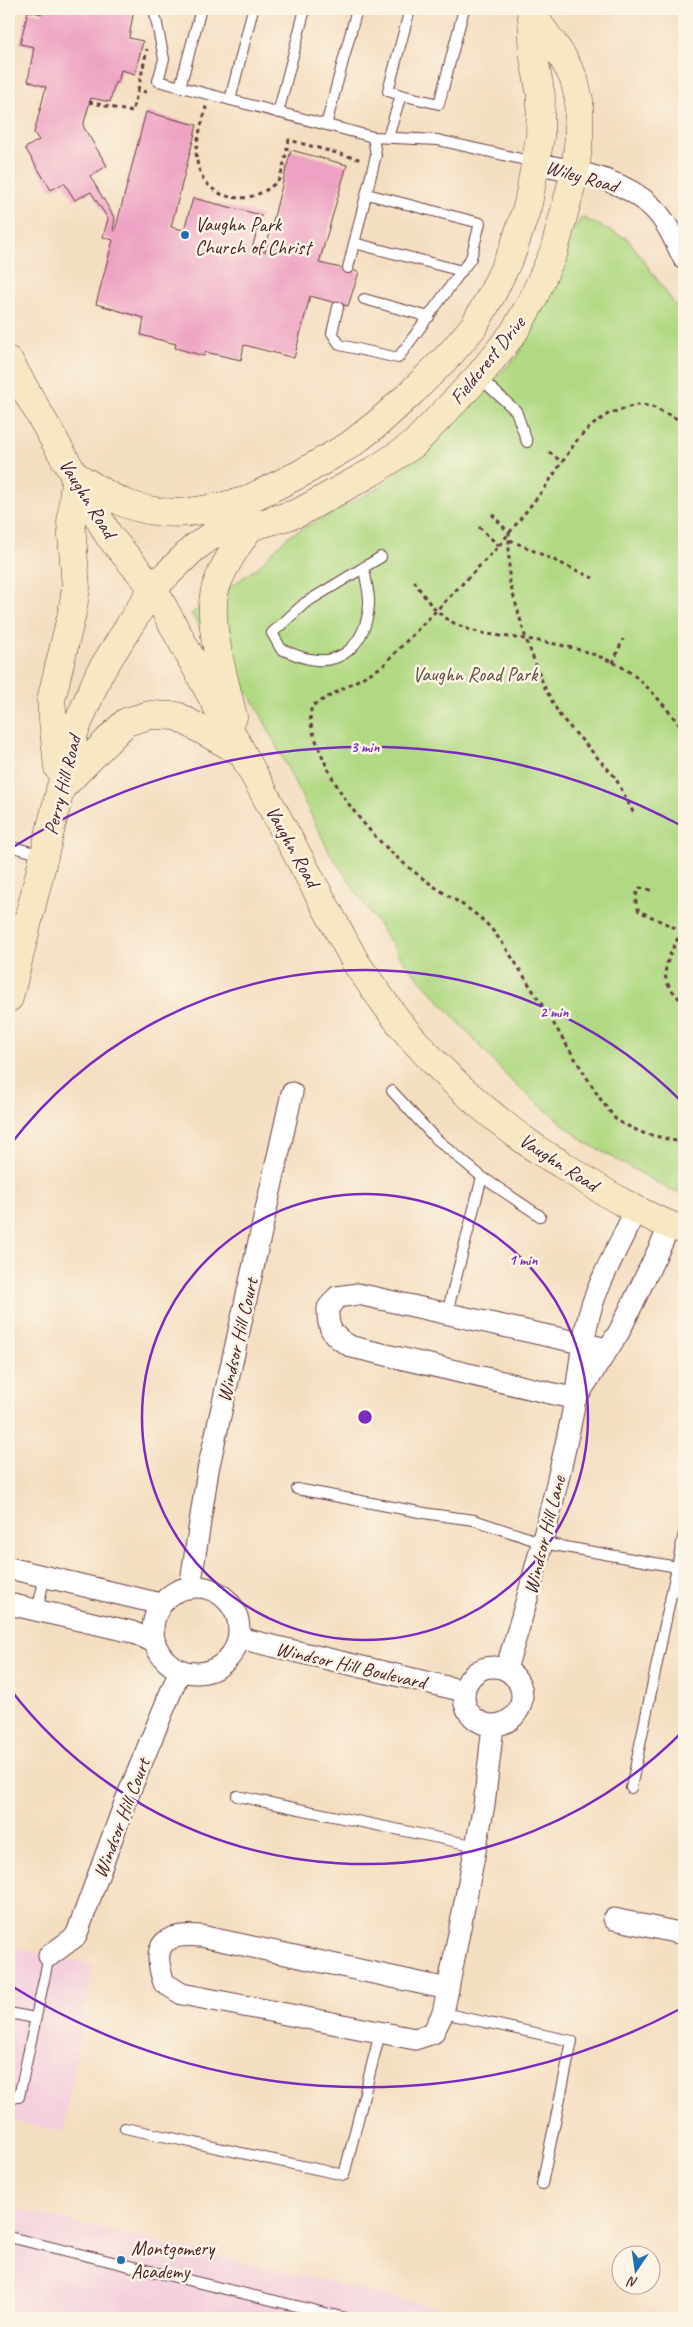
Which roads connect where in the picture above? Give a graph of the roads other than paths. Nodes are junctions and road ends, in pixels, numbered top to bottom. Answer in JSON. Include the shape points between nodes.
{"nodes":[{"id":1,"x":154,"y":9,"type":"edge"},
{"id":2,"x":201,"y":9,"type":"edge"},
{"id":3,"x":253,"y":9,"type":"edge"},
{"id":4,"x":305,"y":9,"type":"edge"},
{"id":5,"x":358,"y":9,"type":"edge"},
{"id":6,"x":410,"y":9,"type":"edge"},
{"id":7,"x":464,"y":9,"type":"edge"},
{"id":8,"x":530,"y":12,"type":"edge"},
{"id":9,"x":180,"y":87,"type":"junction"},
{"id":10,"x":401,"y":95,"type":"junction"},
{"id":11,"x":230,"y":100,"type":"junction"},
{"id":12,"x":278,"y":113,"type":"junction"},
{"id":13,"x":326,"y":125,"type":"junction"},
{"id":14,"x":373,"y":137,"type":"junction"},
{"id":15,"x":388,"y":137,"type":"junction"},
{"id":16,"x":535,"y":162,"type":"junction"},
{"id":17,"x":574,"y":172,"type":"junction"},
{"id":18,"x":367,"y":194,"type":"junction"},
{"id":19,"x":354,"y":243,"type":"junction"},
{"id":20,"x":684,"y":259,"type":"edge"},
{"id":21,"x":348,"y":268,"type":"dead end"},
{"id":22,"x":462,"y":271,"type":"junction"},
{"id":23,"x":364,"y":299,"type":"dead end"},
{"id":24,"x":338,"y":307,"type":"dead end"},
{"id":25,"x":429,"y":317,"type":"junction"},
{"id":26,"x":452,"y":352,"type":"junction"},
{"id":27,"x":9,"y":361,"type":"edge"},
{"id":28,"x":478,"y":376,"type":"junction"},
{"id":29,"x":528,"y":442,"type":"dead end"},
{"id":30,"x":350,"y":445,"type":"junction"},
{"id":31,"x":372,"y":472,"type":"junction"},
{"id":32,"x":73,"y":477,"type":"junction"},
{"id":33,"x":246,"y":500,"type":"junction"},
{"id":34,"x":239,"y":526,"type":"junction"},
{"id":35,"x":381,"y":557,"type":"dead end"},
{"id":36,"x":364,"y":567,"type":"junction"},
{"id":37,"x":154,"y":588,"type":"junction"},
{"id":38,"x":240,"y":750,"type":"junction"},
{"id":39,"x":60,"y":789,"type":"junction"},
{"id":40,"x":9,"y":846,"type":"edge"},
{"id":41,"x":44,"y":855,"type":"junction"},
{"id":42,"x":9,"y":998,"type":"edge"},
{"id":43,"x":392,"y":1092,"type":"dead end"},
{"id":44,"x":292,"y":1093,"type":"dead end"},
{"id":45,"x":482,"y":1177,"type":"junction"},
{"id":46,"x":636,"y":1209,"type":"junction"},
{"id":47,"x":540,"y":1216,"type":"dead end"},
{"id":48,"x":677,"y":1228,"type":"edge"},
{"id":49,"x":447,"y":1313,"type":"junction"},
{"id":50,"x":583,"y":1342,"type":"junction"},
{"id":51,"x":608,"y":1349,"type":"junction"},
{"id":52,"x":576,"y":1399,"type":"junction"},
{"id":53,"x":297,"y":1489,"type":"dead end"},
{"id":54,"x":684,"y":1533,"type":"edge"},
{"id":55,"x":543,"y":1543,"type":"junction"},
{"id":56,"x":677,"y":1567,"type":"junction"},
{"id":57,"x":9,"y":1568,"type":"edge"},
{"id":58,"x":45,"y":1576,"type":"junction"},
{"id":59,"x":190,"y":1588,"type":"junction"},
{"id":60,"x":9,"y":1604,"type":"edge"},
{"id":61,"x":161,"y":1604,"type":"junction"},
{"id":62,"x":37,"y":1611,"type":"junction"},
{"id":63,"x":238,"y":1638,"type":"junction"},
{"id":64,"x":154,"y":1642,"type":"junction"},
{"id":65,"x":506,"y":1669,"type":"junction"},
{"id":66,"x":180,"y":1670,"type":"junction"},
{"id":67,"x":464,"y":1691,"type":"junction"},
{"id":68,"x":493,"y":1726,"type":"junction"},
{"id":69,"x":632,"y":1788,"type":"dead end"},
{"id":70,"x":236,"y":1796,"type":"dead end"},
{"id":71,"x":477,"y":1846,"type":"junction"},
{"id":72,"x":614,"y":1918,"type":"dead end"},
{"id":73,"x":684,"y":1934,"type":"edge"},
{"id":74,"x":49,"y":1956,"type":"joint"},
{"id":75,"x":448,"y":1989,"type":"junction"},
{"id":76,"x":9,"y":2013,"type":"edge"},
{"id":77,"x":443,"y":2013,"type":"junction"},
{"id":78,"x":35,"y":2018,"type":"junction"},
{"id":79,"x":380,"y":2033,"type":"junction"},
{"id":80,"x":9,"y":2095,"type":"edge"},
{"id":81,"x":124,"y":2128,"type":"dead end"},
{"id":82,"x":542,"y":2184,"type":"dead end"},
{"id":83,"x":9,"y":2237,"type":"edge"},
{"id":84,"x":346,"y":2318,"type":"edge"}],
"edges":[{"from":1,"to":9,"type":"lane","via":[[164,59],[158,82]]},
{"from":2,"to":9,"type":"lane"},
{"from":3,"to":11,"type":"lane"},
{"from":4,"to":12,"type":"lane"},
{"from":5,"to":13,"type":"lane"},
{"from":6,"to":10,"type":"lane","via":[[388,91]]},
{"from":7,"to":10,"type":"lane","via":[[439,104]]},
{"from":8,"to":16,"type":"main road","name":"Fieldcrest Drive","via":[[541,96],[540,137]]},
{"from":8,"to":17,"type":"main road","name":"Fieldcrest Drive","via":[[562,56],[574,79],[579,100],[579,137]]},
{"from":9,"to":11,"type":"lane"},
{"from":10,"to":15,"type":"lane"},
{"from":11,"to":12,"type":"lane"},
{"from":12,"to":13,"type":"lane"},
{"from":13,"to":14,"type":"lane"},
{"from":14,"to":15,"type":"lane"},
{"from":14,"to":18,"type":"lane","via":[[376,155]]},
{"from":15,"to":16,"type":"lane","via":[[438,140]]},
{"from":16,"to":17,"type":"street","name":"Wiley Road"},
{"from":16,"to":26,"type":"main road","name":"Fieldcrest Drive","via":[[528,204],[513,250],[474,326]]},
{"from":17,"to":20,"type":"street","name":"Wiley Road","via":[[620,185],[639,196],[664,222]]},
{"from":17,"to":28,"type":"main road","name":"Fieldcrest Drive","via":[[554,251],[532,301],[514,332]]},
{"from":18,"to":19,"type":"lane"},
{"from":18,"to":22,"type":"lane","via":[[480,223],[471,258]]},
{"from":19,"to":21,"type":"lane"},
{"from":19,"to":22,"type":"lane"},
{"from":22,"to":25,"type":"lane"},
{"from":23,"to":25,"type":"lane"},
{"from":24,"to":25,"type":"lane","via":[[332,333],[340,345],[398,358]]},
{"from":26,"to":28,"type":"main road"},
{"from":26,"to":30,"type":"main road","name":"Fieldcrest Drive","via":[[412,392]]},
{"from":27,"to":32,"type":"main road","name":"Vaughn Road"},
{"from":28,"to":29,"type":"lane","via":[[516,411]]},
{"from":28,"to":31,"type":"main road","name":"Fieldcrest Drive","via":[[414,444]]},
{"from":30,"to":31,"type":"main road"},
{"from":30,"to":33,"type":"main road","name":"Fieldcrest Drive"},
{"from":31,"to":34,"type":"main road","name":"Fieldcrest Drive","via":[[298,513]]},
{"from":32,"to":33,"type":"main road","via":[[126,504],[160,514],[186,514]]},
{"from":32,"to":37,"type":"main road","name":"Vaughn Road","via":[[109,536]]},
{"from":32,"to":39,"type":"main road","via":[[71,522],[76,588],[52,700]]},
{"from":33,"to":34,"type":"main road","name":"Fieldcrest Drive"},
{"from":34,"to":37,"type":"main road","name":"Fieldcrest Drive","via":[[194,548]]},
{"from":34,"to":38,"type":"main road","via":[[215,589],[214,625]]},
{"from":35,"to":36,"type":"lane"},
{"from":36,"to":36,"type":"lane","via":[[305,602],[272,633],[281,648],[310,659],[336,659],[354,647],[369,605]]},
{"from":37,"to":38,"type":"main road","name":"Vaughn Road"},
{"from":37,"to":39,"type":"main road","name":"Perry Hill Road","via":[[99,674],[75,730]]},
{"from":38,"to":39,"type":"main road","via":[[177,716],[150,715],[126,722]]},
{"from":38,"to":46,"type":"main road","name":"Vaughn Road","via":[[356,963],[410,1036],[492,1115],[539,1152]]},
{"from":39,"to":41,"type":"main road","name":"Perry Hill Road"},
{"from":40,"to":41,"type":"lane"},
{"from":41,"to":42,"type":"main road","name":"Perry Hill Road"},
{"from":43,"to":45,"type":"lane","via":[[433,1136]]},
{"from":44,"to":59,"type":"street","name":"Windsor Hill Court","via":[[208,1470]]},
{"from":45,"to":47,"type":"lane"},
{"from":45,"to":49,"type":"lane"},
{"from":46,"to":48,"type":"main road","name":"Vaughn Road"},
{"from":46,"to":50,"type":"street","name":"Windsor Hill Lane","via":[[593,1305]]},
{"from":48,"to":51,"type":"street","name":"Windsor Hill Lane"},
{"from":49,"to":50,"type":"street"},
{"from":49,"to":52,"type":"street","via":[[358,1294],[337,1298],[328,1308],[327,1322],[337,1339],[352,1347]]},
{"from":50,"to":51,"type":"street"},
{"from":50,"to":52,"type":"street","name":"Windsor Hill Lane"},
{"from":51,"to":52,"type":"street","name":"Windsor Hill Lane"},
{"from":52,"to":55,"type":"street","name":"Windsor Hill Lane"},
{"from":53,"to":55,"type":"lane","via":[[474,1520]]},
{"from":54,"to":56,"type":"lane"},
{"from":55,"to":56,"type":"lane"},
{"from":55,"to":65,"type":"street","name":"Windsor Hill Lane"},
{"from":56,"to":69,"type":"lane"},
{"from":57,"to":58,"type":"street"},
{"from":58,"to":61,"type":"street"},
{"from":58,"to":62,"type":"lane"},
{"from":59,"to":61,"type":"street","via":[[172,1594]]},
{"from":59,"to":63,"type":"street","via":[[205,1588],[224,1597],[238,1623]]},
{"from":60,"to":62,"type":"street"},
{"from":61,"to":64,"type":"street","via":[[154,1617]]},
{"from":62,"to":64,"type":"street","via":[[132,1632]]},
{"from":63,"to":66,"type":"street","via":[[230,1658],[218,1668],[189,1674]]},
{"from":63,"to":67,"type":"street","name":"Windsor Hill Boulevard"},
{"from":64,"to":66,"type":"street","via":[[162,1658]]},
{"from":65,"to":67,"type":"street","via":[[485,1668],[476,1672]]},
{"from":65,"to":68,"type":"street","via":[[518,1680],[523,1700],[513,1719]]},
{"from":66,"to":74,"type":"street","name":"Windsor Hill Court","via":[[126,1800],[76,1936]]},
{"from":67,"to":68,"type":"street","via":[[467,1711],[474,1719]]},
{"from":68,"to":71,"type":"street"},
{"from":70,"to":71,"type":"lane"},
{"from":71,"to":75,"type":"street"},
{"from":72,"to":73,"type":"street"},
{"from":74,"to":78,"type":"lane"},
{"from":75,"to":77,"type":"street"},
{"from":75,"to":79,"type":"street","via":[[201,1936],[180,1935],[165,1942],[158,1952],[164,1983],[182,1994]]},
{"from":76,"to":78,"type":"lane"},
{"from":77,"to":79,"type":"street","via":[[433,2033],[415,2039]]},
{"from":77,"to":82,"type":"lane","via":[[572,2041]]},
{"from":78,"to":80,"type":"lane","via":[[18,2097]]},
{"from":79,"to":81,"type":"lane","via":[[344,2175]]},
{"from":83,"to":84,"type":"lane"}]}
